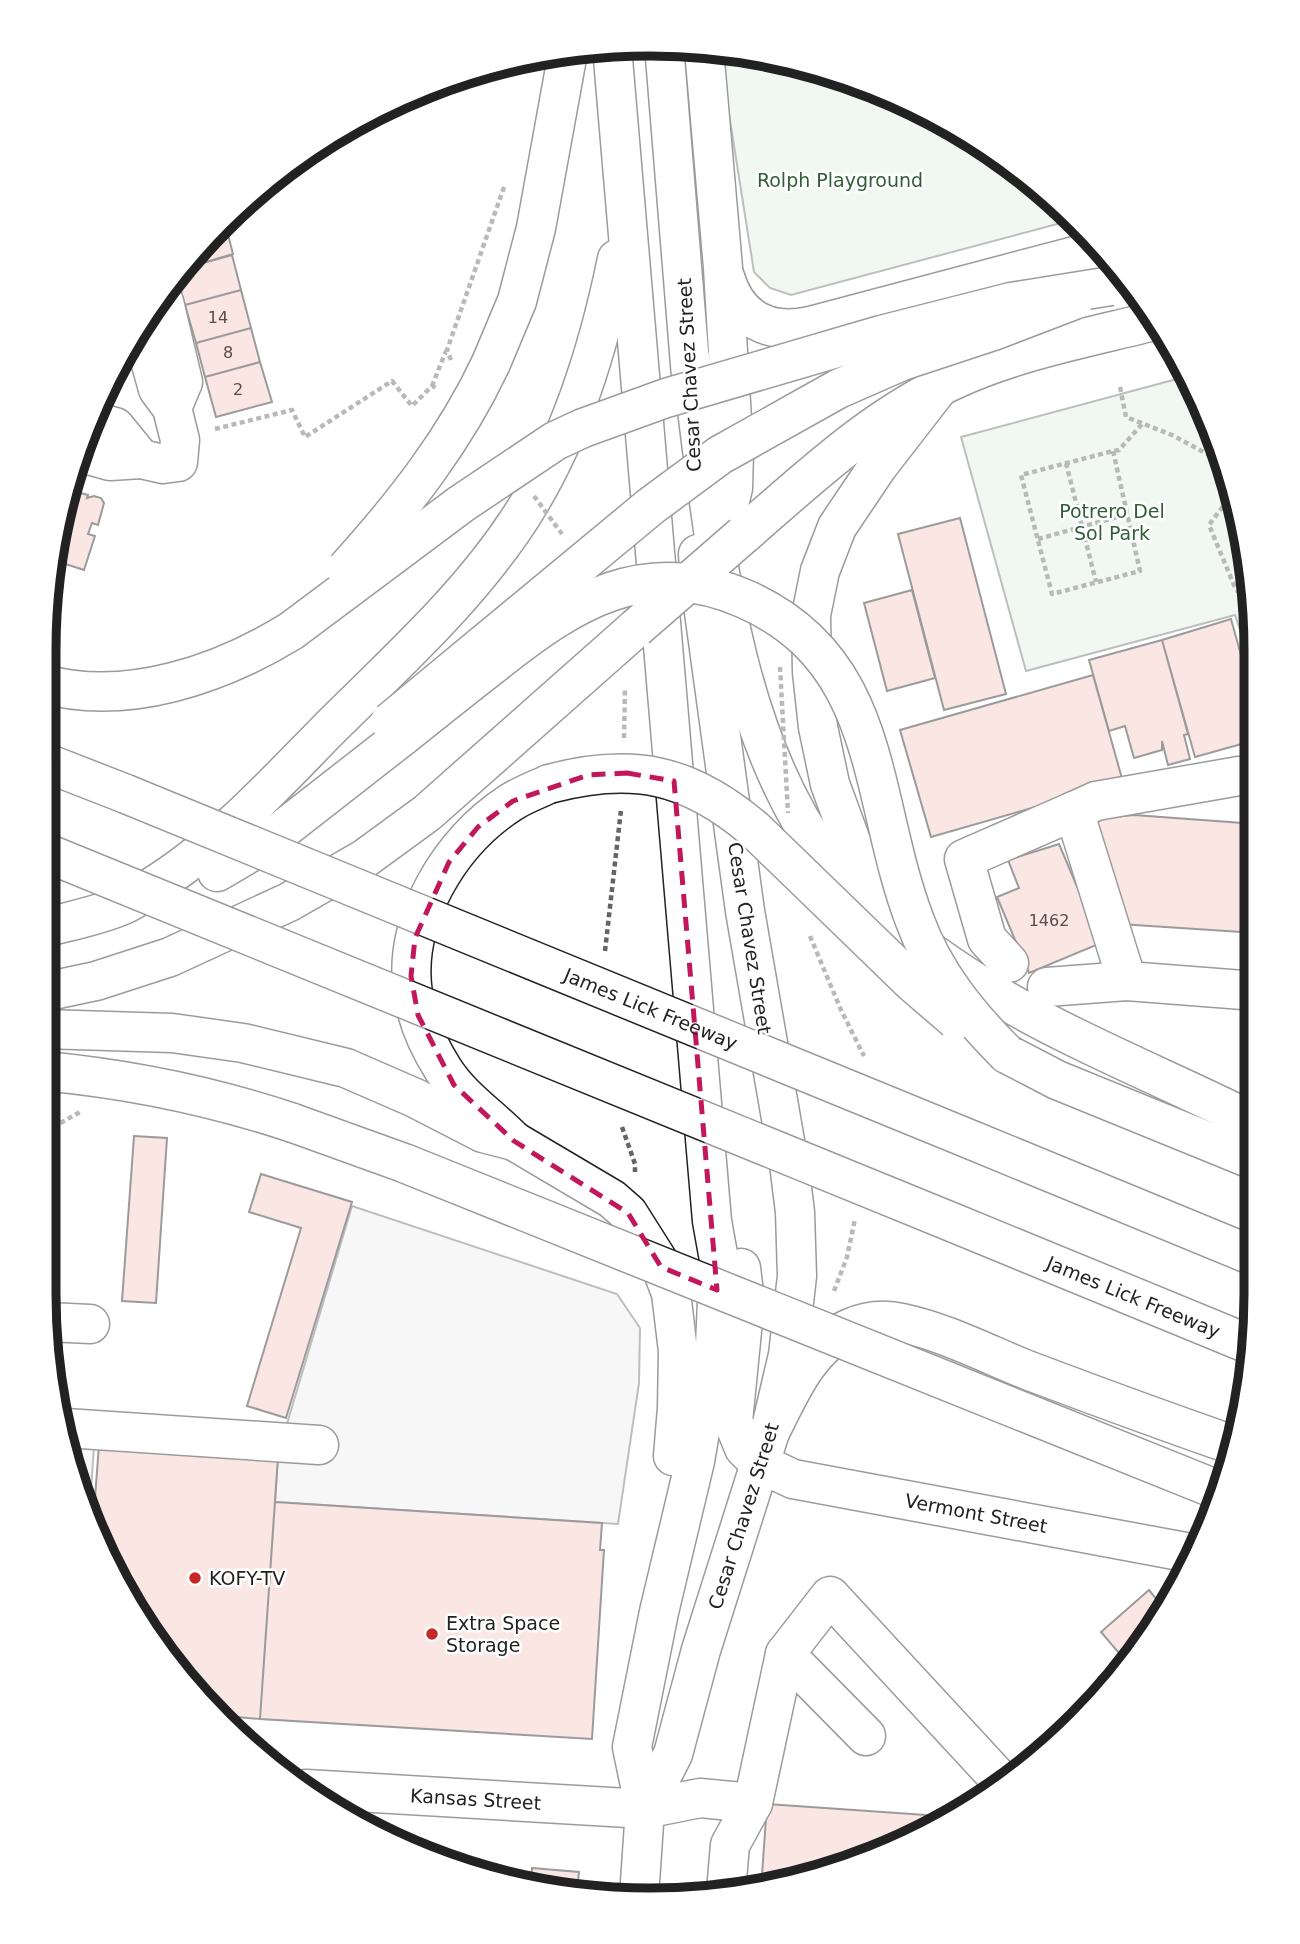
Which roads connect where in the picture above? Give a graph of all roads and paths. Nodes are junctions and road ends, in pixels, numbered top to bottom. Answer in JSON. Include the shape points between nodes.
{"nodes":[{"id":1,"x":665,"y":56,"type":"edge"},
{"id":2,"x":613,"y":57,"type":"edge"},
{"id":3,"x":705,"y":59,"type":"edge"},
{"id":4,"x":566,"y":62,"type":"edge"},
{"id":5,"x":619,"y":142,"type":"junction"},
{"id":6,"x":509,"y":175,"type":"dead end"},
{"id":7,"x":1090,"y":251,"type":"edge"},
{"id":8,"x":723,"y":268,"type":"junction"},
{"id":9,"x":1117,"y":283,"type":"edge"},
{"id":10,"x":1118,"y":284,"type":"edge"},
{"id":11,"x":165,"y":307,"type":"edge"},
{"id":12,"x":1142,"y":324,"type":"edge"},
{"id":13,"x":144,"y":340,"type":"edge"},
{"id":14,"x":447,"y":350,"type":"junction"},
{"id":15,"x":690,"y":357,"type":"junction"},
{"id":16,"x":452,"y":362,"type":"dead end"},
{"id":17,"x":432,"y":386,"type":"junction"},
{"id":18,"x":940,"y":386,"type":"junction"},
{"id":19,"x":1120,"y":387,"type":"dead end"},
{"id":20,"x":444,"y":390,"type":"dead end"},
{"id":21,"x":101,"y":423,"type":"edge"},
{"id":22,"x":1143,"y":424,"type":"junction"},
{"id":23,"x":177,"y":436,"type":"junction"},
{"id":24,"x":1113,"y":452,"type":"junction"},
{"id":25,"x":89,"y":455,"type":"edge"},
{"id":26,"x":1211,"y":456,"type":"edge"},
{"id":27,"x":141,"y":459,"type":"junction"},
{"id":28,"x":1066,"y":463,"type":"junction"},
{"id":29,"x":1226,"y":503,"type":"edge"},
{"id":30,"x":1128,"y":514,"type":"junction"},
{"id":31,"x":1082,"y":527,"type":"junction"},
{"id":32,"x":734,"y":530,"type":"junction"},
{"id":33,"x":1038,"y":539,"type":"junction"},
{"id":34,"x":1096,"y":582,"type":"junction"},
{"id":35,"x":1241,"y":593,"type":"edge"},
{"id":36,"x":291,"y":631,"type":"junction"},
{"id":37,"x":780,"y":662,"type":"dead end"},
{"id":38,"x":625,"y":682,"type":"dead end"},
{"id":39,"x":56,"y":686,"type":"edge"},
{"id":40,"x":397,"y":729,"type":"junction"},
{"id":41,"x":624,"y":746,"type":"dead end"},
{"id":42,"x":56,"y":767,"type":"edge"},
{"id":43,"x":1239,"y":776,"type":"dead end"},
{"id":44,"x":623,"y":798,"type":"dead end"},
{"id":45,"x":1074,"y":811,"type":"junction"},
{"id":46,"x":788,"y":819,"type":"dead end"},
{"id":47,"x":56,"y":857,"type":"edge"},
{"id":48,"x":56,"y":924,"type":"edge"},
{"id":49,"x":56,"y":925,"type":"edge"},
{"id":50,"x":918,"y":944,"type":"junction"},
{"id":51,"x":604,"y":960,"type":"dead end"},
{"id":52,"x":1009,"y":963,"type":"dead end"},
{"id":53,"x":1127,"y":981,"type":"junction"},
{"id":54,"x":1047,"y":986,"type":"dead end"},
{"id":55,"x":56,"y":989,"type":"edge"},
{"id":56,"x":1244,"y":990,"type":"edge"},
{"id":57,"x":56,"y":1029,"type":"edge"},
{"id":58,"x":1007,"y":1054,"type":"junction"},
{"id":59,"x":56,"y":1071,"type":"edge"},
{"id":60,"x":1244,"y":1117,"type":"edge"},
{"id":61,"x":621,"y":1125,"type":"dead end"},
{"id":62,"x":514,"y":1141,"type":"junction"},
{"id":63,"x":1244,"y":1156,"type":"edge"},
{"id":64,"x":634,"y":1174,"type":"dead end"},
{"id":65,"x":712,"y":1221,"type":"junction"},
{"id":66,"x":1244,"y":1252,"type":"edge"},
{"id":67,"x":57,"y":1322,"type":"edge"},
{"id":68,"x":90,"y":1324,"type":"dead end"},
{"id":69,"x":1242,"y":1341,"type":"edge"},
{"id":70,"x":71,"y":1428,"type":"edge"},
{"id":71,"x":1225,"y":1442,"type":"edge"},
{"id":72,"x":319,"y":1445,"type":"dead end"},
{"id":73,"x":764,"y":1447,"type":"junction"},
{"id":74,"x":1211,"y":1487,"type":"edge"},
{"id":75,"x":1185,"y":1552,"type":"edge"},
{"id":76,"x":659,"y":1612,"type":"junction"},
{"id":77,"x":785,"y":1654,"type":"junction"},
{"id":78,"x":866,"y":1737,"type":"dead end"},
{"id":79,"x":997,"y":1776,"type":"edge"},
{"id":80,"x":323,"y":1790,"type":"edge"},
{"id":81,"x":752,"y":1803,"type":"junction"},
{"id":82,"x":645,"y":1810,"type":"junction"},
{"id":83,"x":727,"y":1883,"type":"edge"},
{"id":84,"x":640,"y":1888,"type":"edge"}],
"edges":[{"from":1,"to":15,"type":"main road","name":"Cesar Chavez Street"},
{"from":2,"to":5,"type":"main road","name":"Cesar Chavez Street"},
{"from":3,"to":8,"type":"main road"},
{"from":4,"to":36,"type":"main road","bridge":true,"via":[[536,228],[517,301],[472,403],[409,496]]},
{"from":5,"to":48,"type":"main road","via":[[617,259],[587,378],[554,456],[489,563],[450,608],[220,837],[125,904]]},
{"from":5,"to":65,"type":"main road","name":"Cesar Chavez Street"},
{"from":6,"to":14,"type":"path"},
{"from":7,"to":8,"type":"main road","via":[[789,330],[750,317],[734,297]]},
{"from":8,"to":32,"type":"main road"},
{"from":9,"to":36,"type":"main road","bridge":true,"via":[[1011,302],[881,335],[699,388],[583,428],[555,441],[461,504]]},
{"from":10,"to":40,"type":"main road","bridge":true,"via":[[889,367],[838,389],[720,455],[651,506]]},
{"from":11,"to":23,"type":"main road","via":[[183,382]]},
{"from":12,"to":18,"type":"main road","via":[[993,365]]},
{"from":13,"to":23,"type":"main road"},
{"from":14,"to":16,"type":"path"},
{"from":14,"to":17,"type":"path"},
{"from":15,"to":50,"type":"main road","via":[[724,590],[749,701],[770,756],[795,809],[828,862],[872,907]]},
{"from":15,"to":73,"type":"main road","name":"Cesar Chavez Street","via":[[699,583],[745,911],[795,1212],[797,1276],[792,1326]]},
{"from":17,"to":20,"type":"path"},
{"from":17,"to":23,"type":"path","via":[[412,406],[391,381],[305,438],[292,410]]},
{"from":18,"to":32,"type":"main road","via":[[860,435]]},
{"from":18,"to":50,"type":"main road","via":[[837,527],[811,615],[812,672],[830,784],[852,844],[884,899]]},
{"from":19,"to":22,"type":"path","via":[[1126,417]]},
{"from":21,"to":27,"type":"main road","via":[[115,427]]},
{"from":22,"to":24,"type":"path"},
{"from":22,"to":26,"type":"path"},
{"from":23,"to":27,"type":"main road","via":[[163,464]]},
{"from":24,"to":28,"type":"path"},
{"from":24,"to":30,"type":"path"},
{"from":25,"to":27,"type":"main road","via":[[110,461]]},
{"from":28,"to":31,"type":"path"},
{"from":28,"to":33,"type":"path","via":[[1021,475]]},
{"from":29,"to":35,"type":"path","via":[[1209,525]]},
{"from":30,"to":31,"type":"path"},
{"from":30,"to":34,"type":"path","via":[[1140,571]]},
{"from":31,"to":33,"type":"path"},
{"from":31,"to":34,"type":"path"},
{"from":32,"to":55,"type":"main road","bridge":true,"via":[[636,628],[427,813],[364,859],[289,901],[170,957]]},
{"from":33,"to":34,"type":"path","via":[[1052,594]]},
{"from":36,"to":39,"type":"main road","via":[[196,677],[118,690]]},
{"from":37,"to":46,"type":"path","bridge":true},
{"from":38,"to":41,"type":"path"},
{"from":40,"to":49,"type":"main road","via":[[263,845],[218,872],[176,894],[120,914]]},
{"from":40,"to":58,"type":"main road","bridge":true,"via":[[540,628],[595,597],[639,585],[684,584],[728,593],[771,611],[814,646],[841,679],[867,745],[900,874],[923,941],[958,1000]]},
{"from":42,"to":66,"type":"main road","name":"James Lick Freeway","bridge":true},
{"from":43,"to":45,"type":"main road","via":[[1096,801]]},
{"from":44,"to":51,"type":"path"},
{"from":45,"to":52,"type":"main road","via":[[964,859],[987,939]]},
{"from":45,"to":53,"type":"main road"},
{"from":47,"to":69,"type":"main road","name":"James Lick Freeway","bridge":true},
{"from":50,"to":60,"type":"main road","via":[[1023,1010]]},
{"from":53,"to":54,"type":"main road"},
{"from":53,"to":56,"type":"main road"},
{"from":57,"to":62,"type":"main road","via":[[172,1033],[243,1043],[346,1069],[483,1133]]},
{"from":58,"to":62,"type":"main road","bridge":true,"via":[[930,999],[754,829],[720,803],[684,784],[636,774],[588,775],[549,784],[513,801],[478,827],[449,862],[429,899],[412,957],[413,996],[435,1054],[454,1084]]},
{"from":58,"to":63,"type":"main road","via":[[1057,1080]]},
{"from":59,"to":74,"type":"main road","bridge":true,"via":[[161,1088],[293,1123],[404,1163]]},
{"from":61,"to":64,"type":"path","via":[[635,1164]]},
{"from":62,"to":76,"type":"main road","via":[[628,1213],[659,1262],[671,1293],[677,1332],[677,1408]]},
{"from":65,"to":73,"type":"main road","via":[[740,1256],[746,1301],[733,1421],[744,1448]]},
{"from":65,"to":76,"type":"main road","name":"Cesar Chavez Street","via":[[719,1260],[715,1345],[695,1461]]},
{"from":67,"to":68,"type":"main road"},
{"from":70,"to":72,"type":"main road"},
{"from":71,"to":73,"type":"main road","via":[[918,1327],[883,1321],[850,1328],[816,1353],[790,1392]]},
{"from":73,"to":75,"type":"main road","name":"Vermont Street","via":[[793,1479]]},
{"from":73,"to":82,"type":"main road","name":"Cesar Chavez Street","via":[[673,1754]]},
{"from":76,"to":82,"type":"main road","name":"Cesar Chavez Street","via":[[632,1747]]},
{"from":77,"to":78,"type":"main road"},
{"from":77,"to":79,"type":"main road","via":[[830,1596]]},
{"from":77,"to":81,"type":"main road"},
{"from":80,"to":82,"type":"main road","name":"Kansas Street"},
{"from":81,"to":82,"type":"main road","name":"Kansas Street","via":[[700,1798]]},
{"from":81,"to":83,"type":"main road","via":[[730,1846]]},
{"from":82,"to":84,"type":"main road","name":"Cesar Chavez Street"}]}
